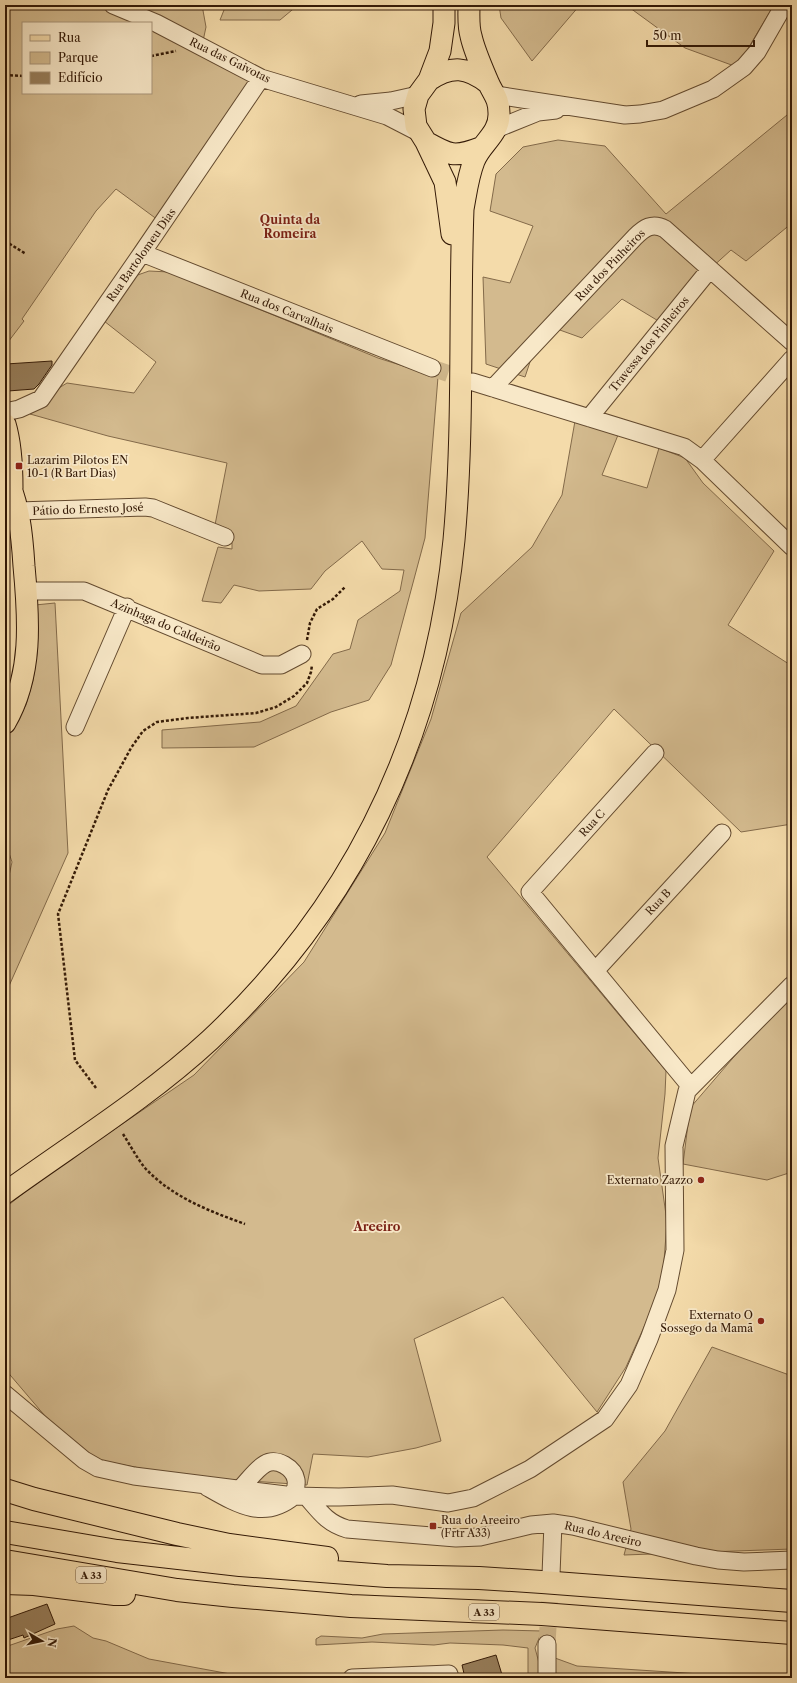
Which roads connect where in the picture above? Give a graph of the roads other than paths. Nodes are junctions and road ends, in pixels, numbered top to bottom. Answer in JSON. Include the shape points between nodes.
{"nodes":[{"id":1,"x":113,"y":5,"type":"edge"},
{"id":2,"x":444,"y":5,"type":"edge"},
{"id":3,"x":469,"y":5,"type":"edge"},
{"id":4,"x":786,"y":10,"type":"edge"},
{"id":5,"x":261,"y":78,"type":"junction"},
{"id":6,"x":423,"y":87,"type":"junction"},
{"id":7,"x":492,"y":89,"type":"junction"},
{"id":8,"x":350,"y":104,"type":"junction"},
{"id":9,"x":587,"y":110,"type":"junction"},
{"id":10,"x":496,"y":129,"type":"junction"},
{"id":11,"x":423,"y":137,"type":"junction"},
{"id":12,"x":480,"y":148,"type":"junction"},
{"id":13,"x":142,"y":254,"type":"junction"},
{"id":14,"x":710,"y":269,"type":"junction"},
{"id":15,"x":792,"y":342,"type":"edge"},
{"id":16,"x":792,"y":359,"type":"edge"},
{"id":17,"x":432,"y":368,"type":"tunnel mouth"},
{"id":18,"x":473,"y":382,"type":"tunnel mouth"},
{"id":19,"x":493,"y":388,"type":"junction"},
{"id":20,"x":5,"y":412,"type":"edge"},
{"id":21,"x":589,"y":418,"type":"junction"},
{"id":22,"x":5,"y":424,"type":"edge"},
{"id":23,"x":702,"y":460,"type":"junction"},
{"id":24,"x":8,"y":481,"type":"edge"},
{"id":25,"x":18,"y":512,"type":"junction"},
{"id":26,"x":225,"y":537,"type":"dead end"},
{"id":27,"x":791,"y":543,"type":"edge"},
{"id":28,"x":27,"y":591,"type":"junction"},
{"id":29,"x":127,"y":608,"type":"junction"},
{"id":30,"x":302,"y":654,"type":"road end"},
{"id":31,"x":5,"y":723,"type":"edge"},
{"id":32,"x":74,"y":727,"type":"dead end"},
{"id":33,"x":655,"y":753,"type":"dead end"},
{"id":34,"x":722,"y":833,"type":"dead end"},
{"id":35,"x":595,"y":971,"type":"junction"},
{"id":36,"x":792,"y":985,"type":"edge"},
{"id":37,"x":691,"y":1087,"type":"junction"},
{"id":38,"x":5,"y":1178,"type":"edge"},
{"id":39,"x":5,"y":1193,"type":"edge"},
{"id":40,"x":5,"y":1394,"type":"edge"},
{"id":41,"x":200,"y":1483,"type":"junction"},
{"id":42,"x":240,"y":1489,"type":"junction"},
{"id":43,"x":5,"y":1490,"type":"edge"},
{"id":44,"x":301,"y":1496,"type":"junction"},
{"id":45,"x":553,"y":1523,"type":"junction"},
{"id":46,"x":5,"y":1532,"type":"edge"},
{"id":47,"x":792,"y":1560,"type":"edge"},
{"id":48,"x":5,"y":1561,"type":"edge"},
{"id":49,"x":551,"y":1575,"type":"tunnel mouth"},
{"id":50,"x":479,"y":1578,"type":"junction"},
{"id":51,"x":5,"y":1583,"type":"edge"},
{"id":52,"x":177,"y":1590,"type":"junction"},
{"id":53,"x":792,"y":1601,"type":"edge"},
{"id":54,"x":792,"y":1633,"type":"edge"},
{"id":55,"x":547,"y":1644,"type":"tunnel mouth"},
{"id":56,"x":395,"y":1677,"type":"edge"},
{"id":57,"x":352,"y":1678,"type":"edge"},
{"id":58,"x":450,"y":1678,"type":"edge"},
{"id":59,"x":547,"y":1678,"type":"edge"}],
"edges":[{"from":1,"to":5,"type":"street","name":"Rua das Gaivotas","via":[[156,23]]},
{"from":2,"to":6,"type":"main road","via":[[440,51]]},
{"from":3,"to":7,"type":"main road","via":[[470,35]]},
{"from":4,"to":9,"type":"street","via":[[744,67],[713,89],[663,110],[640,114],[625,115]]},
{"from":5,"to":8,"type":"street","name":"Rua das Gaivotas"},
{"from":5,"to":13,"type":"street","name":"Rua Bartolomeu Dias"},
{"from":6,"to":7,"type":"main road","via":[[440,73],[463,70],[476,74]]},
{"from":6,"to":8,"type":"street","via":[[391,101]]},
{"from":6,"to":11,"type":"main road","via":[[414,109],[416,126]]},
{"from":7,"to":9,"type":"street"},
{"from":7,"to":10,"type":"main road","via":[[499,114]]},
{"from":8,"to":11,"type":"street","via":[[387,116]]},
{"from":9,"to":10,"type":"street","via":[[538,112]]},
{"from":10,"to":12,"type":"main road"},
{"from":11,"to":12,"type":"main road","via":[[447,154],[464,154]]},
{"from":11,"to":38,"type":"main road","via":[[445,182],[452,232],[451,405],[446,525],[432,628],[420,679],[387,774],[334,876],[290,939],[243,995],[193,1043],[142,1085],[40,1157]]},
{"from":12,"to":39,"type":"main road","via":[[467,183],[463,209],[458,483],[454,542],[444,616],[414,730],[390,790],[360,851],[327,904],[288,956],[242,1009],[178,1068],[71,1148]]},
{"from":13,"to":17,"type":"street","name":"Rua dos Carvalhais"},
{"from":13,"to":20,"type":"street","name":"Rua Bartolomeu Dias","via":[[41,399]]},
{"from":14,"to":15,"type":"street","name":"Rua dos Pinheiros"},
{"from":14,"to":19,"type":"street","name":"Rua dos Pinheiros","via":[[665,229],[655,226],[644,228]]},
{"from":14,"to":21,"type":"street","name":"Travessa dos Pinheiros"},
{"from":16,"to":23,"type":"street"},
{"from":18,"to":19,"type":"street"},
{"from":19,"to":21,"type":"street"},
{"from":21,"to":23,"type":"street","via":[[684,447]]},
{"from":22,"to":24,"type":"main road","via":[[12,470]]},
{"from":23,"to":27,"type":"street"},
{"from":24,"to":25,"type":"main road"},
{"from":25,"to":26,"type":"street","name":"Pátio do Ernesto José","via":[[145,507]]},
{"from":25,"to":28,"type":"main road"},
{"from":28,"to":29,"type":"street","name":"Azinhaga do Caldeirão","via":[[84,591]]},
{"from":28,"to":31,"type":"main road","via":[[27,654],[24,673],[16,702]]},
{"from":29,"to":30,"type":"street","name":"Azinhaga do Caldeirão","via":[[262,665],[281,665]]},
{"from":29,"to":32,"type":"street"},
{"from":33,"to":35,"type":"street","name":"Rua C","via":[[530,892]]},
{"from":34,"to":35,"type":"street","name":"Rua B"},
{"from":35,"to":37,"type":"street"},
{"from":36,"to":37,"type":"street"},
{"from":37,"to":44,"type":"street","via":[[687,1091],[674,1146],[675,1250],[667,1290],[629,1385],[605,1419],[530,1469],[474,1498],[448,1503],[392,1495]]},
{"from":40,"to":41,"type":"street","via":[[84,1460],[98,1468],[134,1476]]},
{"from":41,"to":42,"type":"street"},
{"from":41,"to":44,"type":"street","via":[[237,1504],[266,1509]]},
{"from":42,"to":44,"type":"street"},
{"from":42,"to":44,"type":"street","via":[[265,1464],[273,1462],[290,1468],[295,1474]]},
{"from":43,"to":50,"type":"highway","via":[[229,1545]]},
{"from":44,"to":45,"type":"street","name":"Rua do Areeiro","via":[[336,1526],[362,1531],[456,1538],[480,1537],[531,1525]]},
{"from":45,"to":47,"type":"street","name":"Rua do Areeiro","via":[[718,1560]]},
{"from":45,"to":49,"type":"street"},
{"from":46,"to":50,"type":"highway","via":[[117,1551],[240,1565],[387,1576]]},
{"from":48,"to":52,"type":"highway","number":"A 33"},
{"from":50,"to":53,"type":"highway"},
{"from":51,"to":52,"type":"highway","via":[[115,1594]]},
{"from":52,"to":54,"type":"highway","number":"A 33","via":[[351,1606],[542,1614]]},
{"from":55,"to":59,"type":"street"},
{"from":56,"to":57,"type":"street"},
{"from":56,"to":58,"type":"street","via":[[449,1674]]}]}
